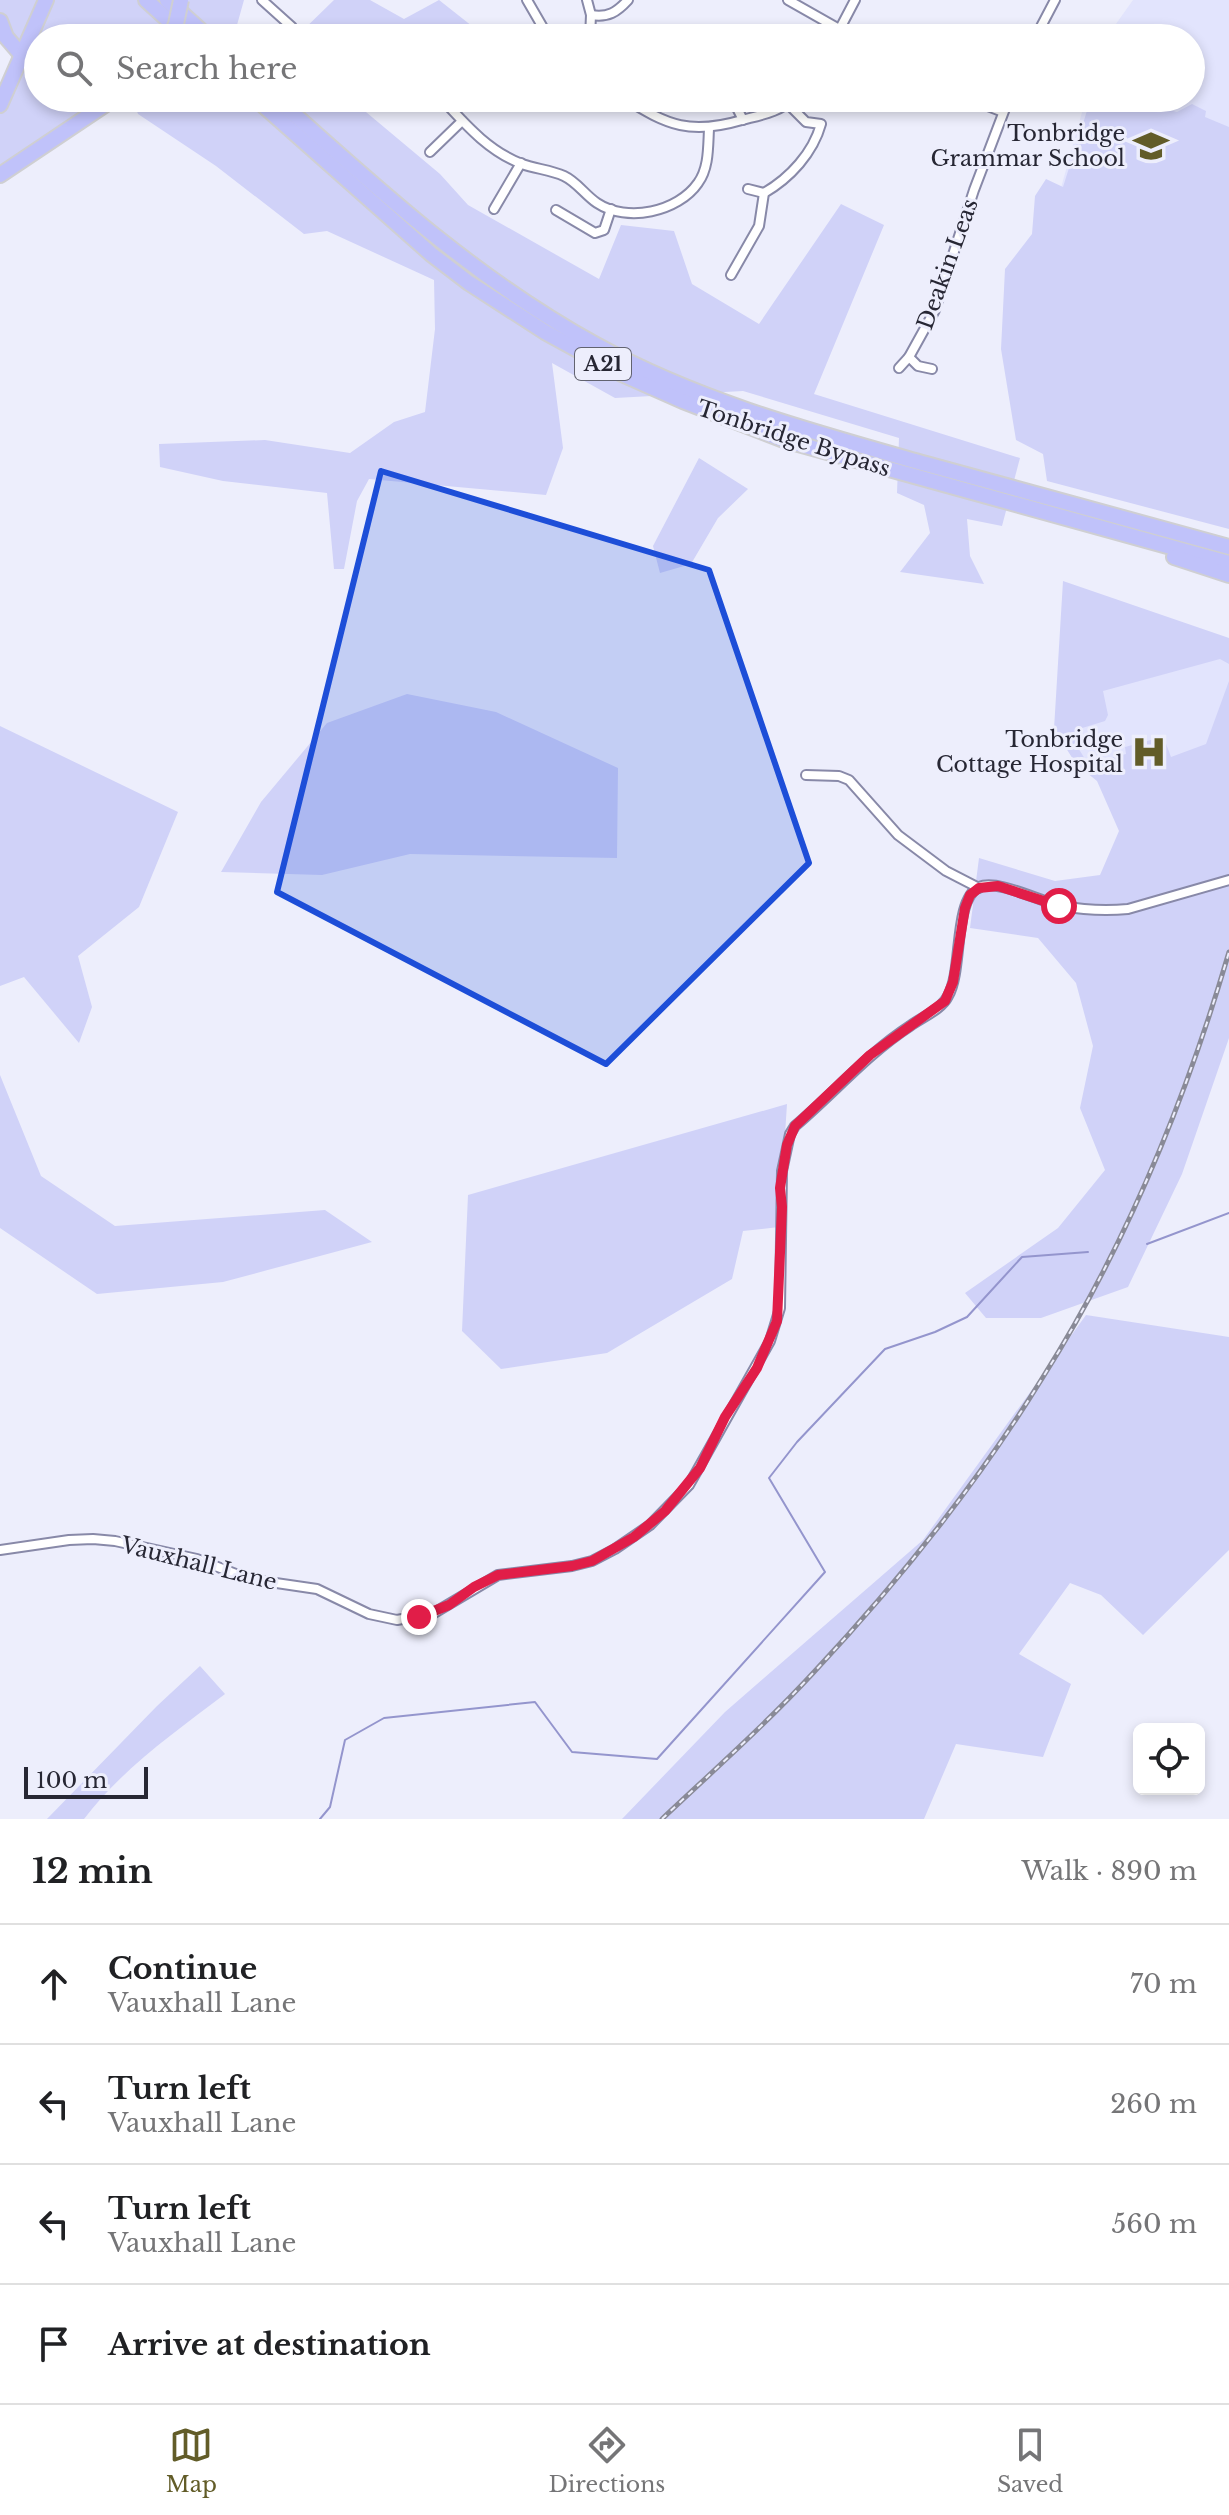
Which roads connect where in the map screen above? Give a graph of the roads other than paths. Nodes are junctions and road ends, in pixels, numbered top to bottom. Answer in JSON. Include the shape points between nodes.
{"nodes":[{"id":1,"x":46,"y":0,"type":"edge"},
{"id":2,"x":146,"y":0,"type":"edge"},
{"id":3,"x":167,"y":0,"type":"edge"},
{"id":4,"x":181,"y":0,"type":"edge"},
{"id":5,"x":262,"y":0,"type":"edge"},
{"id":6,"x":527,"y":0,"type":"edge"},
{"id":7,"x":587,"y":0,"type":"edge"},
{"id":8,"x":628,"y":0,"type":"edge"},
{"id":9,"x":788,"y":0,"type":"edge"},
{"id":10,"x":855,"y":0,"type":"edge"},
{"id":11,"x":1055,"y":0,"type":"edge"},
{"id":12,"x":591,"y":15,"type":"junction"},
{"id":13,"x":0,"y":21,"type":"edge"},
{"id":14,"x":36,"y":24,"type":"edge"},
{"id":15,"x":173,"y":24,"type":"edge"},
{"id":16,"x":174,"y":24,"type":"edge"},
{"id":17,"x":194,"y":24,"type":"edge"},
{"id":18,"x":289,"y":24,"type":"edge"},
{"id":19,"x":541,"y":24,"type":"edge"},
{"id":20,"x":591,"y":24,"type":"edge"},
{"id":21,"x":823,"y":24,"type":"edge"},
{"id":22,"x":842,"y":24,"type":"edge"},
{"id":23,"x":1042,"y":24,"type":"edge"},
{"id":24,"x":24,"y":50,"type":"edge"},
{"id":25,"x":21,"y":56,"type":"junction"},
{"id":26,"x":24,"y":59,"type":"edge"},
{"id":27,"x":0,"y":105,"type":"edge"},
{"id":28,"x":94,"y":112,"type":"edge"},
{"id":29,"x":271,"y":112,"type":"edge"},
{"id":30,"x":292,"y":112,"type":"edge"},
{"id":31,"x":454,"y":112,"type":"edge"},
{"id":32,"x":649,"y":112,"type":"edge"},
{"id":33,"x":737,"y":112,"type":"edge"},
{"id":34,"x":769,"y":112,"type":"edge"},
{"id":35,"x":799,"y":112,"type":"edge"},
{"id":36,"x":1003,"y":112,"type":"edge"},
{"id":37,"x":462,"y":121,"type":"junction"},
{"id":38,"x":739,"y":121,"type":"junction"},
{"id":39,"x":832,"y":123,"type":"dead end"},
{"id":40,"x":821,"y":124,"type":"junction"},
{"id":41,"x":709,"y":129,"type":"junction"},
{"id":42,"x":737,"y":135,"type":"dead end"},
{"id":43,"x":430,"y":152,"type":"dead end"},
{"id":44,"x":521,"y":163,"type":"junction"},
{"id":45,"x":0,"y":175,"type":"edge"},
{"id":46,"x":748,"y":189,"type":"dead end"},
{"id":47,"x":764,"y":193,"type":"junction"},
{"id":48,"x":494,"y":209,"type":"dead end"},
{"id":49,"x":611,"y":209,"type":"junction"},
{"id":50,"x":556,"y":210,"type":"dead end"},
{"id":51,"x":731,"y":275,"type":"dead end"},
{"id":52,"x":909,"y":357,"type":"junction"},
{"id":53,"x":899,"y":368,"type":"dead end"},
{"id":54,"x":932,"y":369,"type":"dead end"},
{"id":55,"x":1037,"y":510,"type":"junction"},
{"id":56,"x":1229,"y":547,"type":"edge"},
{"id":57,"x":1229,"y":563,"type":"edge"},
{"id":58,"x":1229,"y":575,"type":"edge"},
{"id":59,"x":806,"y":775,"type":"dead end"},
{"id":60,"x":1229,"y":880,"type":"edge"},
{"id":61,"x":979,"y":888,"type":"junction"},
{"id":62,"x":0,"y":1550,"type":"edge"}],
"edges":[{"from":1,"to":14,"type":"highway"},
{"from":2,"to":15,"type":"highway"},
{"from":3,"to":17,"type":"highway"},
{"from":4,"to":16,"type":"highway","bridge":true},
{"from":5,"to":18,"type":"street"},
{"from":6,"to":19,"type":"street"},
{"from":7,"to":12,"type":"street"},
{"from":8,"to":12,"type":"street","via":[[617,12]]},
{"from":9,"to":21,"type":"street"},
{"from":10,"to":22,"type":"street"},
{"from":11,"to":23,"type":"street"},
{"from":12,"to":20,"type":"street"},
{"from":13,"to":25,"type":"highway"},
{"from":24,"to":25,"type":"highway"},
{"from":25,"to":26,"type":"highway"},
{"from":25,"to":27,"type":"highway"},
{"from":28,"to":45,"type":"highway"},
{"from":29,"to":55,"type":"highway","name":"Tonbridge Bypass","number":"A21","via":[[431,254],[587,356],[674,398],[773,436]]},
{"from":30,"to":56,"type":"highway","name":"Tonbridge Bypass","number":"A21","via":[[466,262],[629,362],[791,426]]},
{"from":31,"to":37,"type":"street"},
{"from":32,"to":41,"type":"street"},
{"from":33,"to":38,"type":"street"},
{"from":34,"to":38,"type":"street"},
{"from":35,"to":40,"type":"street","via":[[806,122]]},
{"from":36,"to":52,"type":"street","name":"Deakin Leas","via":[[935,310]]},
{"from":37,"to":43,"type":"street"},
{"from":37,"to":44,"type":"street","via":[[493,149]]},
{"from":38,"to":41,"type":"street"},
{"from":38,"to":42,"type":"street"},
{"from":39,"to":40,"type":"street"},
{"from":40,"to":47,"type":"street","via":[[784,182]]},
{"from":41,"to":49,"type":"street","via":[[707,162],[698,183],[672,205],[647,213]]},
{"from":44,"to":48,"type":"street"},
{"from":44,"to":49,"type":"street","via":[[566,176]]},
{"from":46,"to":47,"type":"street"},
{"from":47,"to":51,"type":"street","via":[[759,226]]},
{"from":49,"to":50,"type":"street","via":[[604,230],[595,233]]},
{"from":52,"to":53,"type":"street"},
{"from":52,"to":54,"type":"street","name":"Deakin Leas"},
{"from":55,"to":57,"type":"highway","name":"Tonbridge Bypass","number":"A21"},
{"from":55,"to":58,"type":"highway"},
{"from":59,"to":61,"type":"street","via":[[849,780],[907,842]]},
{"from":60,"to":61,"type":"street","via":[[1113,911],[1059,906],[998,886]]},
{"from":61,"to":62,"type":"street","name":"Vauxhall Lane","via":[[965,908],[945,1001],[870,1055],[790,1134],[780,1188],[780,1308],[770,1341],[700,1468],[665,1511],[634,1537],[592,1561],[498,1575],[434,1613],[397,1620],[369,1614],[317,1589],[249,1579],[197,1559],[115,1541],[69,1540]]}]}
